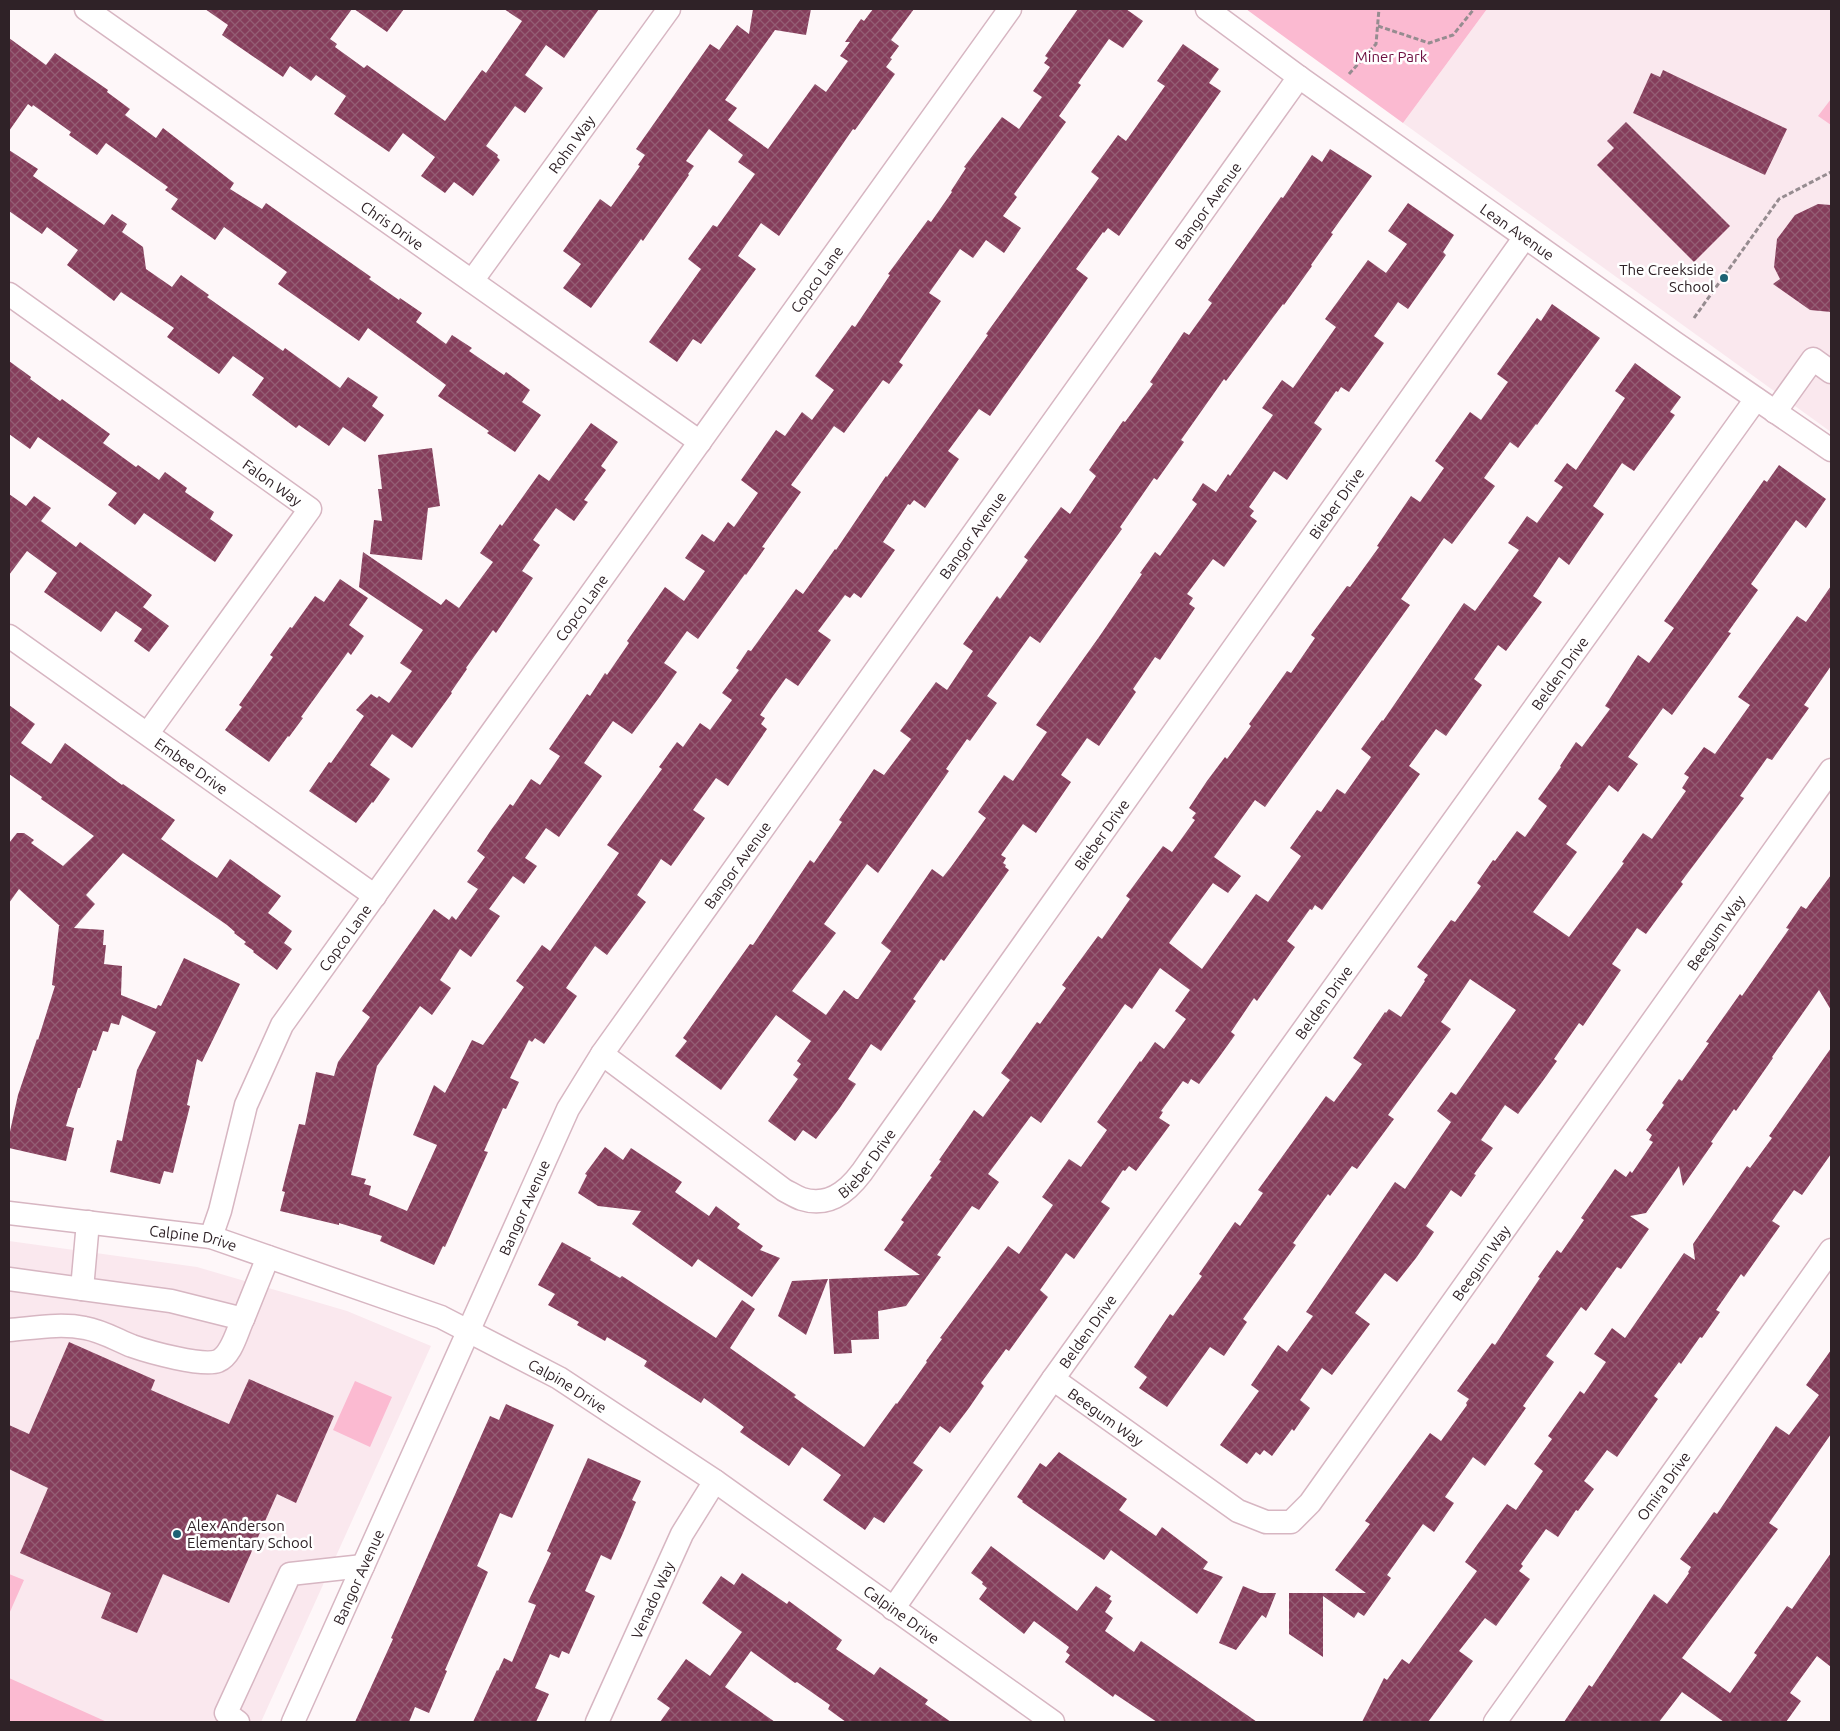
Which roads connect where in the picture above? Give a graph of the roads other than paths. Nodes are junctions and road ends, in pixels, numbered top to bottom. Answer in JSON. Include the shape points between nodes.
{"nodes":[{"id":1,"x":86,"y":9,"type":"edge"},
{"id":2,"x":669,"y":9,"type":"edge"},
{"id":3,"x":1010,"y":9,"type":"edge"},
{"id":4,"x":1207,"y":9,"type":"edge"},
{"id":5,"x":1299,"y":77,"type":"junction"},
{"id":6,"x":1525,"y":237,"type":"junction"},
{"id":7,"x":472,"y":281,"type":"junction"},
{"id":8,"x":9,"y":294,"type":"edge"},
{"id":9,"x":1831,"y":372,"type":"edge"},
{"id":10,"x":1756,"y":399,"type":"junction"},
{"id":11,"x":1774,"y":412,"type":"junction"},
{"id":12,"x":700,"y":442,"type":"junction"},
{"id":13,"x":1831,"y":450,"type":"edge"},
{"id":14,"x":9,"y":636,"type":"edge"},
{"id":15,"x":148,"y":733,"type":"junction"},
{"id":16,"x":1831,"y":770,"type":"edge"},
{"id":17,"x":375,"y":896,"type":"junction"},
{"id":18,"x":602,"y":1054,"type":"junction"},
{"id":19,"x":9,"y":1213,"type":"edge"},
{"id":20,"x":88,"y":1222,"type":"junction"},
{"id":21,"x":211,"y":1237,"type":"junction"},
{"id":22,"x":1831,"y":1250,"type":"edge"},
{"id":23,"x":268,"y":1257,"type":"junction"},
{"id":24,"x":9,"y":1279,"type":"edge"},
{"id":25,"x":82,"y":1289,"type":"junction"},
{"id":26,"x":243,"y":1318,"type":"junction"},
{"id":27,"x":9,"y":1330,"type":"edge"},
{"id":28,"x":469,"y":1330,"type":"junction"},
{"id":29,"x":1053,"y":1379,"type":"junction"},
{"id":30,"x":715,"y":1481,"type":"junction"},
{"id":31,"x":363,"y":1566,"type":"junction"},
{"id":32,"x":893,"y":1609,"type":"junction"},
{"id":33,"x":238,"y":1722,"type":"edge"},
{"id":34,"x":293,"y":1722,"type":"edge"},
{"id":35,"x":596,"y":1722,"type":"edge"},
{"id":36,"x":1053,"y":1722,"type":"edge"},
{"id":37,"x":1495,"y":1722,"type":"edge"}],
"edges":[{"from":1,"to":7,"type":"street","name":"Chris Drive"},
{"from":2,"to":7,"type":"street","name":"Rohn Way"},
{"from":3,"to":12,"type":"street","name":"Copco Lane"},
{"from":4,"to":5,"type":"street","name":"Lean Avenue"},
{"from":5,"to":6,"type":"street","name":"Lean Avenue"},
{"from":5,"to":18,"type":"street","name":"Bangor Avenue"},
{"from":6,"to":10,"type":"street","name":"Lean Avenue"},
{"from":6,"to":18,"type":"street","name":"Bieber Drive","via":[[858,1179],[842,1194],[823,1201],[803,1200],[784,1190]]},
{"from":7,"to":12,"type":"street","name":"Chris Drive"},
{"from":8,"to":15,"type":"street","name":"Falon Way","via":[[310,508]]},
{"from":9,"to":11,"type":"street","via":[[1813,358]]},
{"from":10,"to":11,"type":"street","name":"Lean Avenue"},
{"from":10,"to":29,"type":"street","name":"Belden Drive"},
{"from":11,"to":13,"type":"street","name":"Lean Avenue"},
{"from":12,"to":17,"type":"street","name":"Copco Lane"},
{"from":14,"to":15,"type":"street","name":"Embee Drive"},
{"from":15,"to":17,"type":"street","name":"Embee Drive"},
{"from":16,"to":29,"type":"street","name":"Beegum Way","via":[[1310,1503],[1291,1522],[1266,1522],[1238,1511]]},
{"from":17,"to":21,"type":"street","name":"Copco Lane","via":[[282,1025],[246,1105]]},
{"from":18,"to":28,"type":"street","name":"Bangor Avenue","via":[[568,1109]]},
{"from":19,"to":20,"type":"street","name":"Calpine Drive"},
{"from":20,"to":21,"type":"street","name":"Calpine Drive"},
{"from":20,"to":25,"type":"street"},
{"from":21,"to":23,"type":"street","name":"Calpine Drive"},
{"from":22,"to":37,"type":"street","name":"Omira Drive"},
{"from":23,"to":26,"type":"street"},
{"from":23,"to":28,"type":"street","name":"Calpine Drive","via":[[441,1317]]},
{"from":24,"to":25,"type":"street"},
{"from":25,"to":26,"type":"street","via":[[171,1301]]},
{"from":26,"to":27,"type":"street","via":[[226,1356],[206,1363],[152,1352],[86,1328],[53,1325]]},
{"from":28,"to":30,"type":"street","name":"Calpine Drive","via":[[559,1378]]},
{"from":28,"to":31,"type":"street","name":"Bangor Avenue"},
{"from":29,"to":32,"type":"street","name":"Belden Drive"},
{"from":30,"to":32,"type":"street","name":"Calpine Drive"},
{"from":30,"to":35,"type":"street","name":"Venado Way","via":[[682,1534]]},
{"from":31,"to":33,"type":"street","via":[[290,1574],[226,1712]]},
{"from":31,"to":34,"type":"street","name":"Bangor Avenue"},
{"from":32,"to":36,"type":"street","name":"Calpine Drive"}]}
